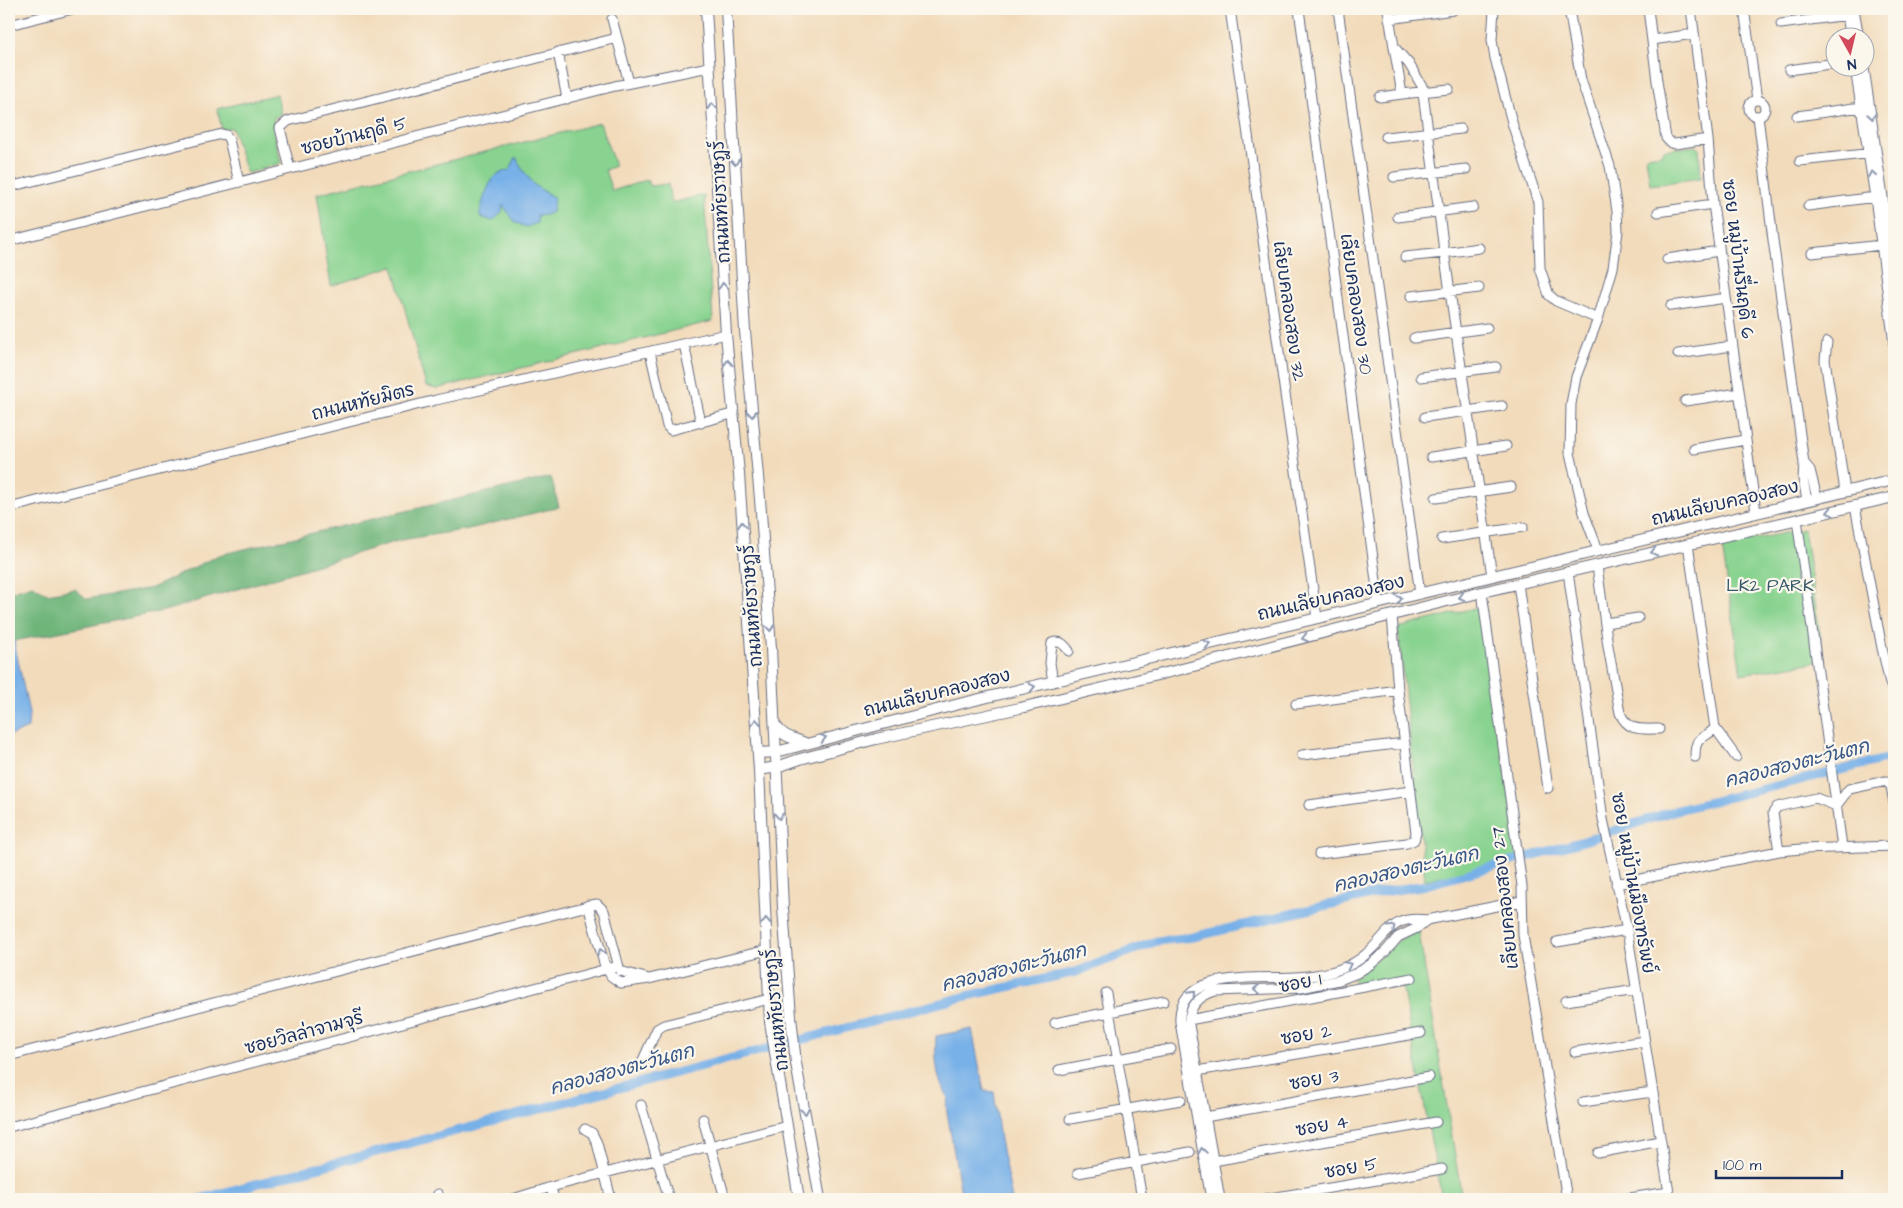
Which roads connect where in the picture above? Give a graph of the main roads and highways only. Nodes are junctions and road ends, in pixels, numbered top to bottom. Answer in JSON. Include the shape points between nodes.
{"nodes":[{"id":1,"x":706,"y":9,"type":"edge"},
{"id":2,"x":726,"y":9,"type":"edge"},
{"id":3,"x":745,"y":331,"type":"junction"},
{"id":4,"x":726,"y":334,"type":"junction"},
{"id":5,"x":1894,"y":480,"type":"edge"},
{"id":6,"x":1894,"y":496,"type":"edge"},
{"id":7,"x":1173,"y":652,"type":"junction"},
{"id":8,"x":1178,"y":670,"type":"junction"},
{"id":9,"x":776,"y":726,"type":"junction"},
{"id":10,"x":805,"y":743,"type":"junction"},
{"id":11,"x":776,"y":752,"type":"junction"},
{"id":12,"x":758,"y":753,"type":"junction"},
{"id":13,"x":800,"y":759,"type":"junction"},
{"id":14,"x":777,"y":767,"type":"junction"},
{"id":15,"x":759,"y":770,"type":"junction"},
{"id":16,"x":777,"y":783,"type":"junction"},
{"id":17,"x":799,"y":1199,"type":"edge"},
{"id":18,"x":820,"y":1199,"type":"edge"}],
"edges":[{"from":4,"to":1,"type":"main road","name":"ถนนหทัยราษฎร์","one_way":true},
{"from":2,"to":3,"type":"main road","name":"ถนนหทัยราษฎร์","one_way":true},
{"from":3,"to":4,"type":"main road"},
{"from":3,"to":9,"type":"main road","name":"ถนนหทัยราษฎร์","one_way":true},
{"from":12,"to":4,"type":"main road","name":"ถนนหทัยราษฎร์","one_way":true},
{"from":7,"to":5,"type":"main road","name":"ถนนเลียบคลองสอง","one_way":true},
{"from":6,"to":8,"type":"main road","name":"ถนนเลียบคลองสอง","one_way":true,"via":[[1482,592]]},
{"from":7,"to":8,"type":"main road"},
{"from":10,"to":7,"type":"main road","name":"ถนนเลียบคลองสอง","one_way":true},
{"from":8,"to":13,"type":"main road","name":"ถนนเลียบคลองสอง"},
{"from":9,"to":10,"type":"main road","via":[[784,736]]},
{"from":9,"to":11,"type":"main road","name":"ถนนหทัยราษฎร์"},
{"from":10,"to":11,"type":"main road","name":"ถนนเลียบคลองสอง"},
{"from":11,"to":12,"type":"main road","name":"ถนนเลียบคลองสอง"},
{"from":11,"to":14,"type":"main road","name":"ถนนหทัยราษฎร์"},
{"from":12,"to":15,"type":"main road","name":"ถนนหทัยราษฎร์"},
{"from":13,"to":14,"type":"main road","name":"ถนนเลียบคลองสอง"},
{"from":13,"to":16,"type":"main road"},
{"from":14,"to":15,"type":"main road","name":"ถนนเลียบคลองสอง"},
{"from":14,"to":16,"type":"main road","name":"ถนนหทัยราษฎร์"},
{"from":17,"to":15,"type":"main road","name":"ถนนหทัยราษฎร์","one_way":true,"via":[[770,1022]]},
{"from":16,"to":18,"type":"main road","name":"ถนนหทัยราษฎร์","one_way":true,"via":[[791,1017]]}]}
